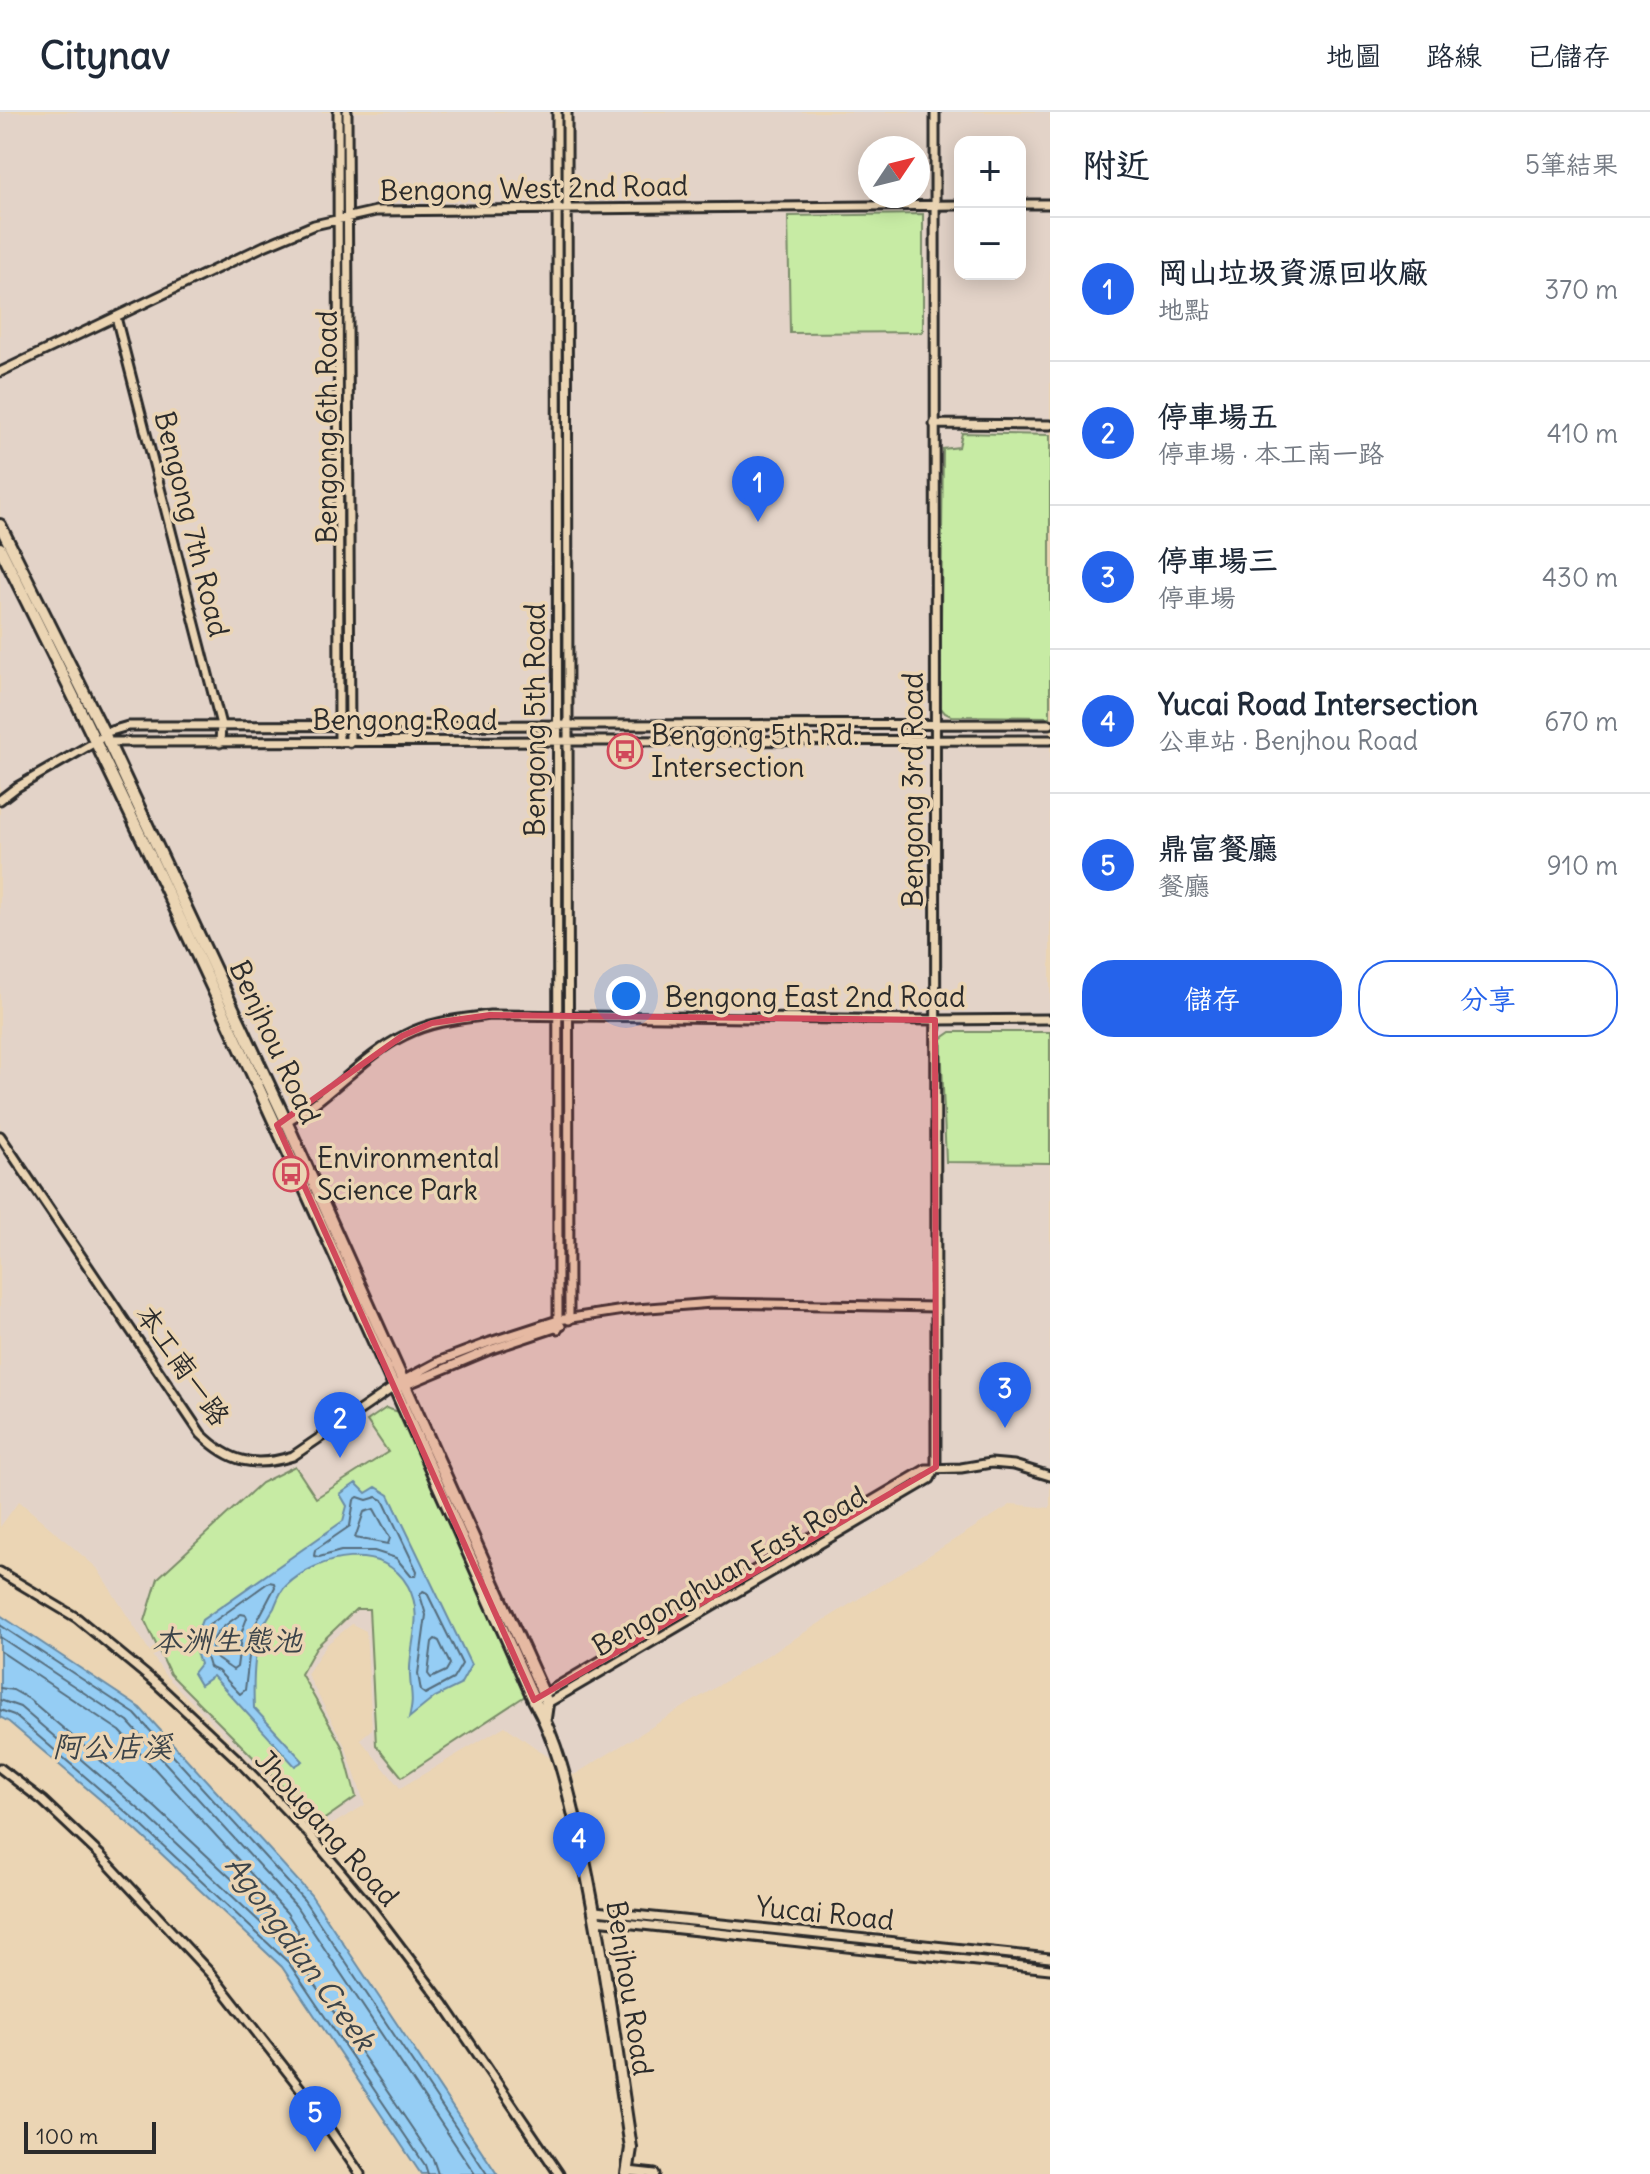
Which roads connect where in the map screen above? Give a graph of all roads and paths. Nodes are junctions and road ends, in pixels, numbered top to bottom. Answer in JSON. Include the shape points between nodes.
{"nodes":[{"id":1,"x":338,"y":112,"type":"edge"},
{"id":2,"x":347,"y":112,"type":"edge"},
{"id":3,"x":557,"y":112,"type":"edge"},
{"id":4,"x":567,"y":112,"type":"edge"},
{"id":5,"x":935,"y":112,"type":"edge"},
{"id":6,"x":1026,"y":204,"type":"edge"},
{"id":7,"x":1050,"y":204,"type":"edge"},
{"id":8,"x":937,"y":205,"type":"junction"},
{"id":9,"x":954,"y":205,"type":"edge"},
{"id":10,"x":557,"y":208,"type":"junction"},
{"id":11,"x":567,"y":208,"type":"junction"},
{"id":12,"x":348,"y":218,"type":"junction"},
{"id":13,"x":338,"y":220,"type":"junction"},
{"id":14,"x":116,"y":317,"type":"junction"},
{"id":15,"x":0,"y":372,"type":"edge"},
{"id":16,"x":934,"y":424,"type":"junction"},
{"id":17,"x":1050,"y":425,"type":"edge"},
{"id":18,"x":0,"y":525,"type":"edge"},
{"id":19,"x":0,"y":548,"type":"edge"},
{"id":20,"x":935,"y":724,"type":"junction"},
{"id":21,"x":1050,"y":724,"type":"edge"},
{"id":22,"x":221,"y":725,"type":"junction"},
{"id":23,"x":340,"y":726,"type":"junction"},
{"id":24,"x":557,"y":726,"type":"junction"},
{"id":25,"x":568,"y":726,"type":"junction"},
{"id":26,"x":350,"y":727,"type":"junction"},
{"id":27,"x":935,"y":738,"type":"junction"},
{"id":28,"x":103,"y":739,"type":"junction"},
{"id":29,"x":568,"y":740,"type":"junction"},
{"id":30,"x":1050,"y":740,"type":"edge"},
{"id":31,"x":557,"y":741,"type":"junction"},
{"id":32,"x":339,"y":742,"type":"junction"},
{"id":33,"x":220,"y":743,"type":"junction"},
{"id":34,"x":350,"y":743,"type":"junction"},
{"id":35,"x":0,"y":800,"type":"edge"},
{"id":36,"x":558,"y":1017,"type":"junction"},
{"id":37,"x":568,"y":1017,"type":"junction"},
{"id":38,"x":1050,"y":1019,"type":"edge"},
{"id":39,"x":935,"y":1020,"type":"junction"},
{"id":40,"x":282,"y":1123,"type":"junction"},
{"id":41,"x":0,"y":1136,"type":"edge"},
{"id":42,"x":936,"y":1307,"type":"junction"},
{"id":43,"x":569,"y":1320,"type":"junction"},
{"id":44,"x":558,"y":1324,"type":"junction"},
{"id":45,"x":402,"y":1384,"type":"junction"},
{"id":46,"x":936,"y":1467,"type":"junction"},
{"id":47,"x":1050,"y":1476,"type":"edge"},
{"id":48,"x":0,"y":1572,"type":"edge"},
{"id":49,"x":542,"y":1705,"type":"junction"},
{"id":50,"x":0,"y":1768,"type":"edge"},
{"id":51,"x":595,"y":1915,"type":"junction"},
{"id":52,"x":1050,"y":1958,"type":"edge"},
{"id":53,"x":1050,"y":1969,"type":"edge"},
{"id":54,"x":627,"y":2173,"type":"edge"},
{"id":55,"x":360,"y":2174,"type":"edge"},
{"id":56,"x":559,"y":2174,"type":"edge"},
{"id":57,"x":655,"y":2174,"type":"edge"}],
"edges":[{"from":1,"to":13,"type":"street","name":"Bengong 6th Road"},
{"from":2,"to":12,"type":"street","name":"Bengong 6th Road"},
{"from":3,"to":10,"type":"street","name":"Bengong 5th Road"},
{"from":4,"to":11,"type":"street","name":"Bengong 5th Road"},
{"from":5,"to":8,"type":"street","name":"Bengong 3rd Road"},
{"from":6,"to":7,"type":"street"},
{"from":8,"to":9,"type":"street","name":"Bengong West 2nd Road"},
{"from":8,"to":11,"type":"street","name":"Bengong West 2nd Road"},
{"from":8,"to":16,"type":"street","name":"Bengong 3rd Road"},
{"from":10,"to":11,"type":"street","name":"Bengong West 2nd Road"},
{"from":10,"to":12,"type":"street","name":"Bengong West 2nd Road","via":[[376,211]]},
{"from":10,"to":24,"type":"street","name":"Bengong 5th Road"},
{"from":11,"to":25,"type":"street","name":"Bengong 5th Road"},
{"from":12,"to":13,"type":"street","name":"Bengong West 2nd Road"},
{"from":12,"to":26,"type":"street","name":"Bengong 6th Road"},
{"from":13,"to":14,"type":"street","name":"Bengong West 2nd Road","via":[[264,246]]},
{"from":13,"to":23,"type":"street","name":"Bengong 6th Road"},
{"from":14,"to":15,"type":"street","name":"Bengong West 2nd Road"},
{"from":14,"to":22,"type":"street","name":"Bengong 7th Road"},
{"from":16,"to":17,"type":"street"},
{"from":16,"to":20,"type":"street","name":"Bengong 3rd Road"},
{"from":18,"to":28,"type":"main road","name":"Benjhou Road"},
{"from":19,"to":28,"type":"main road","name":"Benjhou Road"},
{"from":20,"to":21,"type":"street","name":"Bengong Road"},
{"from":20,"to":25,"type":"street","name":"Bengong Road"},
{"from":20,"to":27,"type":"street","name":"Bengong 3rd Road"},
{"from":22,"to":23,"type":"street","name":"Bengong Road"},
{"from":22,"to":28,"type":"street","name":"Bengong Road","via":[[128,726]]},
{"from":22,"to":33,"type":"street","name":"Bengong 7th Road"},
{"from":23,"to":26,"type":"street","name":"Bengong Road"},
{"from":23,"to":32,"type":"street","name":"Bengong 6th Road"},
{"from":24,"to":25,"type":"street","name":"Bengong Road"},
{"from":24,"to":26,"type":"street","name":"Bengong Road"},
{"from":24,"to":31,"type":"street","name":"Bengong 5th Road"},
{"from":25,"to":29,"type":"street","name":"Bengong 5th Road"},
{"from":26,"to":34,"type":"street","name":"Bengong 6th Road"},
{"from":27,"to":29,"type":"street","name":"Bengong Road"},
{"from":27,"to":30,"type":"street","name":"Bengong Road"},
{"from":27,"to":39,"type":"street","name":"Bengong 3rd Road"},
{"from":28,"to":33,"type":"street","name":"Bengong Road"},
{"from":28,"to":35,"type":"street"},
{"from":28,"to":40,"type":"main road","name":"Benjhou Road"},
{"from":29,"to":31,"type":"street","name":"Bengong Road"},
{"from":29,"to":37,"type":"street","name":"Bengong 5th Road"},
{"from":31,"to":34,"type":"street","name":"Bengong Road"},
{"from":31,"to":36,"type":"street","name":"Bengong 5th Road"},
{"from":32,"to":33,"type":"street","name":"Bengong Road"},
{"from":32,"to":34,"type":"street","name":"Bengong Road"},
{"from":36,"to":37,"type":"street","name":"Bengong East 2nd Road"},
{"from":36,"to":40,"type":"street","name":"Bengong East 2nd Road","via":[[490,1015],[432,1023],[402,1036]]},
{"from":36,"to":44,"type":"street","name":"Bengong 5th Road"},
{"from":37,"to":39,"type":"street","name":"Bengong East 2nd Road"},
{"from":37,"to":43,"type":"street","name":"Bengong 5th Road"},
{"from":38,"to":39,"type":"street","name":"Bengong East 2nd Road"},
{"from":39,"to":42,"type":"street","name":"Bengong 3rd Road"},
{"from":40,"to":45,"type":"main road","name":"Benjhou Road"},
{"from":41,"to":45,"type":"street","name":"本工南一路","via":[[215,1448],[255,1463],[293,1456]]},
{"from":42,"to":43,"type":"street","name":"本工南一路","via":[[712,1303]]},
{"from":42,"to":46,"type":"street","name":"Bengong 3rd Road"},
{"from":43,"to":44,"type":"street","name":"本工南一路"},
{"from":44,"to":45,"type":"street","name":"本工南一路"},
{"from":45,"to":49,"type":"main road","name":"Benjhou Road"},
{"from":46,"to":47,"type":"street","via":[[991,1463]]},
{"from":46,"to":49,"type":"street","name":"Bengonghuan East Road","via":[[930,1479]]},
{"from":48,"to":56,"type":"street","name":"Jhougang Road","via":[[77,1618],[157,1684],[309,1834],[443,2003]]},
{"from":49,"to":51,"type":"main road","name":"Benjhou Road","via":[[568,1788]]},
{"from":50,"to":55,"type":"street","via":[[100,1855],[211,1974]]},
{"from":51,"to":52,"type":"street","name":"Yucai Road"},
{"from":51,"to":53,"type":"street","name":"Yucai Road"},
{"from":51,"to":54,"type":"main road","name":"Benjhou Road","via":[[631,2148]]},
{"from":54,"to":57,"type":"street"}]}
